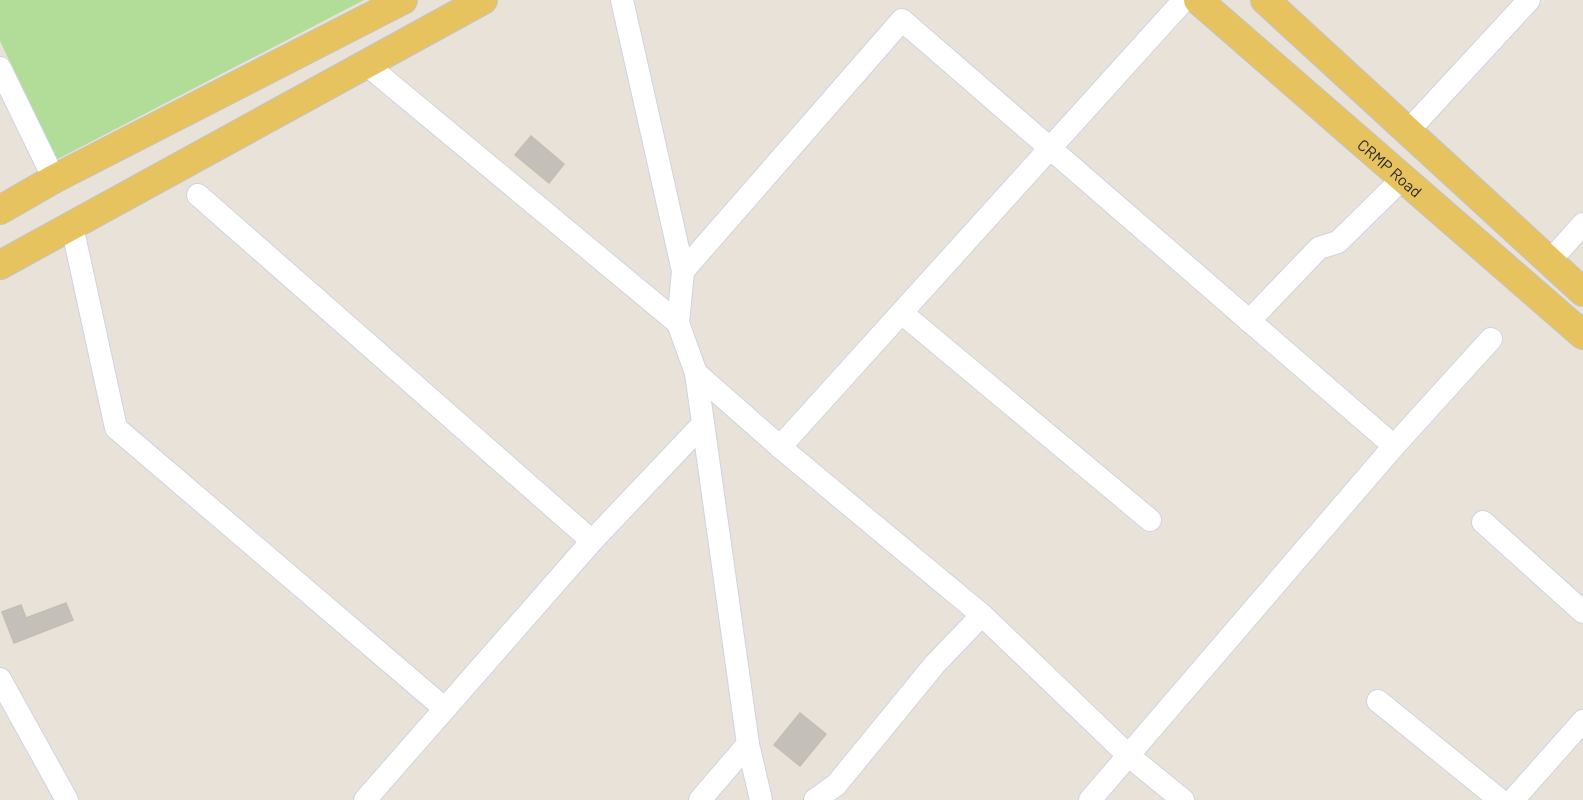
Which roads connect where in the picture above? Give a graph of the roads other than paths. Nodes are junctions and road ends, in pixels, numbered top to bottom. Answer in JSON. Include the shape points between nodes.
{"nodes":[{"id":1,"x":403,"y":0,"type":"edge"},
{"id":2,"x":483,"y":0,"type":"edge"},
{"id":3,"x":622,"y":0,"type":"edge"},
{"id":4,"x":1184,"y":0,"type":"edge"},
{"id":5,"x":1198,"y":0,"type":"edge"},
{"id":6,"x":1265,"y":0,"type":"edge"},
{"id":7,"x":1529,"y":0,"type":"edge"},
{"id":8,"x":366,"y":64,"type":"junction"},
{"id":9,"x":0,"y":68,"type":"edge"},
{"id":10,"x":1409,"y":130,"type":"junction"},
{"id":11,"x":1050,"y":149,"type":"junction"},
{"id":12,"x":1403,"y":178,"type":"junction"},
{"id":13,"x":54,"y":179,"type":"junction"},
{"id":14,"x":198,"y":195,"type":"dead end"},
{"id":15,"x":0,"y":210,"type":"edge"},
{"id":16,"x":1583,"y":224,"type":"edge"},
{"id":17,"x":72,"y":226,"type":"junction"},
{"id":18,"x":1549,"y":262,"type":"junction"},
{"id":19,"x":0,"y":265,"type":"edge"},
{"id":20,"x":683,"y":272,"type":"junction"},
{"id":21,"x":1583,"y":292,"type":"edge"},
{"id":22,"x":903,"y":314,"type":"junction"},
{"id":23,"x":1249,"y":321,"type":"junction"},
{"id":24,"x":678,"y":322,"type":"junction"},
{"id":25,"x":1583,"y":335,"type":"edge"},
{"id":26,"x":1491,"y":339,"type":"dead end"},
{"id":27,"x":696,"y":373,"type":"junction"},
{"id":28,"x":702,"y":425,"type":"junction"},
{"id":29,"x":1394,"y":446,"type":"junction"},
{"id":30,"x":780,"y":447,"type":"junction"},
{"id":31,"x":1150,"y":520,"type":"dead end"},
{"id":32,"x":1483,"y":522,"type":"dead end"},
{"id":33,"x":592,"y":541,"type":"junction"},
{"id":34,"x":1583,"y":612,"type":"edge"},
{"id":35,"x":982,"y":615,"type":"junction"},
{"id":36,"x":0,"y":679,"type":"edge"},
{"id":37,"x":1378,"y":701,"type":"dead end"},
{"id":38,"x":444,"y":708,"type":"junction"},
{"id":39,"x":1583,"y":721,"type":"edge"},
{"id":40,"x":748,"y":744,"type":"junction"},
{"id":41,"x":1129,"y":756,"type":"junction"},
{"id":42,"x":67,"y":800,"type":"edge"},
{"id":43,"x":365,"y":800,"type":"edge"},
{"id":44,"x":700,"y":800,"type":"edge"},
{"id":45,"x":760,"y":800,"type":"edge"},
{"id":46,"x":815,"y":800,"type":"edge"},
{"id":47,"x":1090,"y":800,"type":"edge"},
{"id":48,"x":1183,"y":800,"type":"edge"},
{"id":49,"x":1500,"y":800,"type":"edge"},
{"id":50,"x":1513,"y":800,"type":"edge"}],
"edges":[{"from":1,"to":13,"type":"main road"},
{"from":2,"to":8,"type":"main road"},
{"from":3,"to":20,"type":"street"},
{"from":4,"to":11,"type":"street"},
{"from":5,"to":12,"type":"main road","name":"CRMP Road"},
{"from":6,"to":10,"type":"main road"},
{"from":7,"to":10,"type":"street"},
{"from":8,"to":17,"type":"main road"},
{"from":8,"to":24,"type":"street"},
{"from":9,"to":13,"type":"street"},
{"from":10,"to":18,"type":"main road"},
{"from":11,"to":20,"type":"street","via":[[902,20]]},
{"from":11,"to":22,"type":"street"},
{"from":11,"to":23,"type":"street"},
{"from":12,"to":23,"type":"street","via":[[1338,242],[1319,248]]},
{"from":12,"to":25,"type":"main road","name":"CRMP Road"},
{"from":13,"to":15,"type":"main road"},
{"from":14,"to":33,"type":"street"},
{"from":16,"to":18,"type":"street"},
{"from":17,"to":19,"type":"main road"},
{"from":17,"to":38,"type":"street","via":[[116,428]]},
{"from":18,"to":21,"type":"main road"},
{"from":20,"to":24,"type":"street"},
{"from":22,"to":30,"type":"street"},
{"from":22,"to":31,"type":"street"},
{"from":23,"to":29,"type":"street"},
{"from":24,"to":27,"type":"street"},
{"from":26,"to":29,"type":"street"},
{"from":27,"to":28,"type":"street"},
{"from":27,"to":30,"type":"street"},
{"from":28,"to":33,"type":"street"},
{"from":28,"to":40,"type":"street"},
{"from":29,"to":41,"type":"street"},
{"from":30,"to":35,"type":"street"},
{"from":32,"to":34,"type":"street"},
{"from":33,"to":38,"type":"street"},
{"from":35,"to":41,"type":"street"},
{"from":35,"to":46,"type":"street","via":[[935,664],[836,785]]},
{"from":36,"to":42,"type":"street"},
{"from":37,"to":49,"type":"street"},
{"from":38,"to":43,"type":"street"},
{"from":39,"to":50,"type":"street"},
{"from":40,"to":44,"type":"street"},
{"from":40,"to":45,"type":"street"},
{"from":41,"to":47,"type":"street"},
{"from":41,"to":48,"type":"street"}]}
